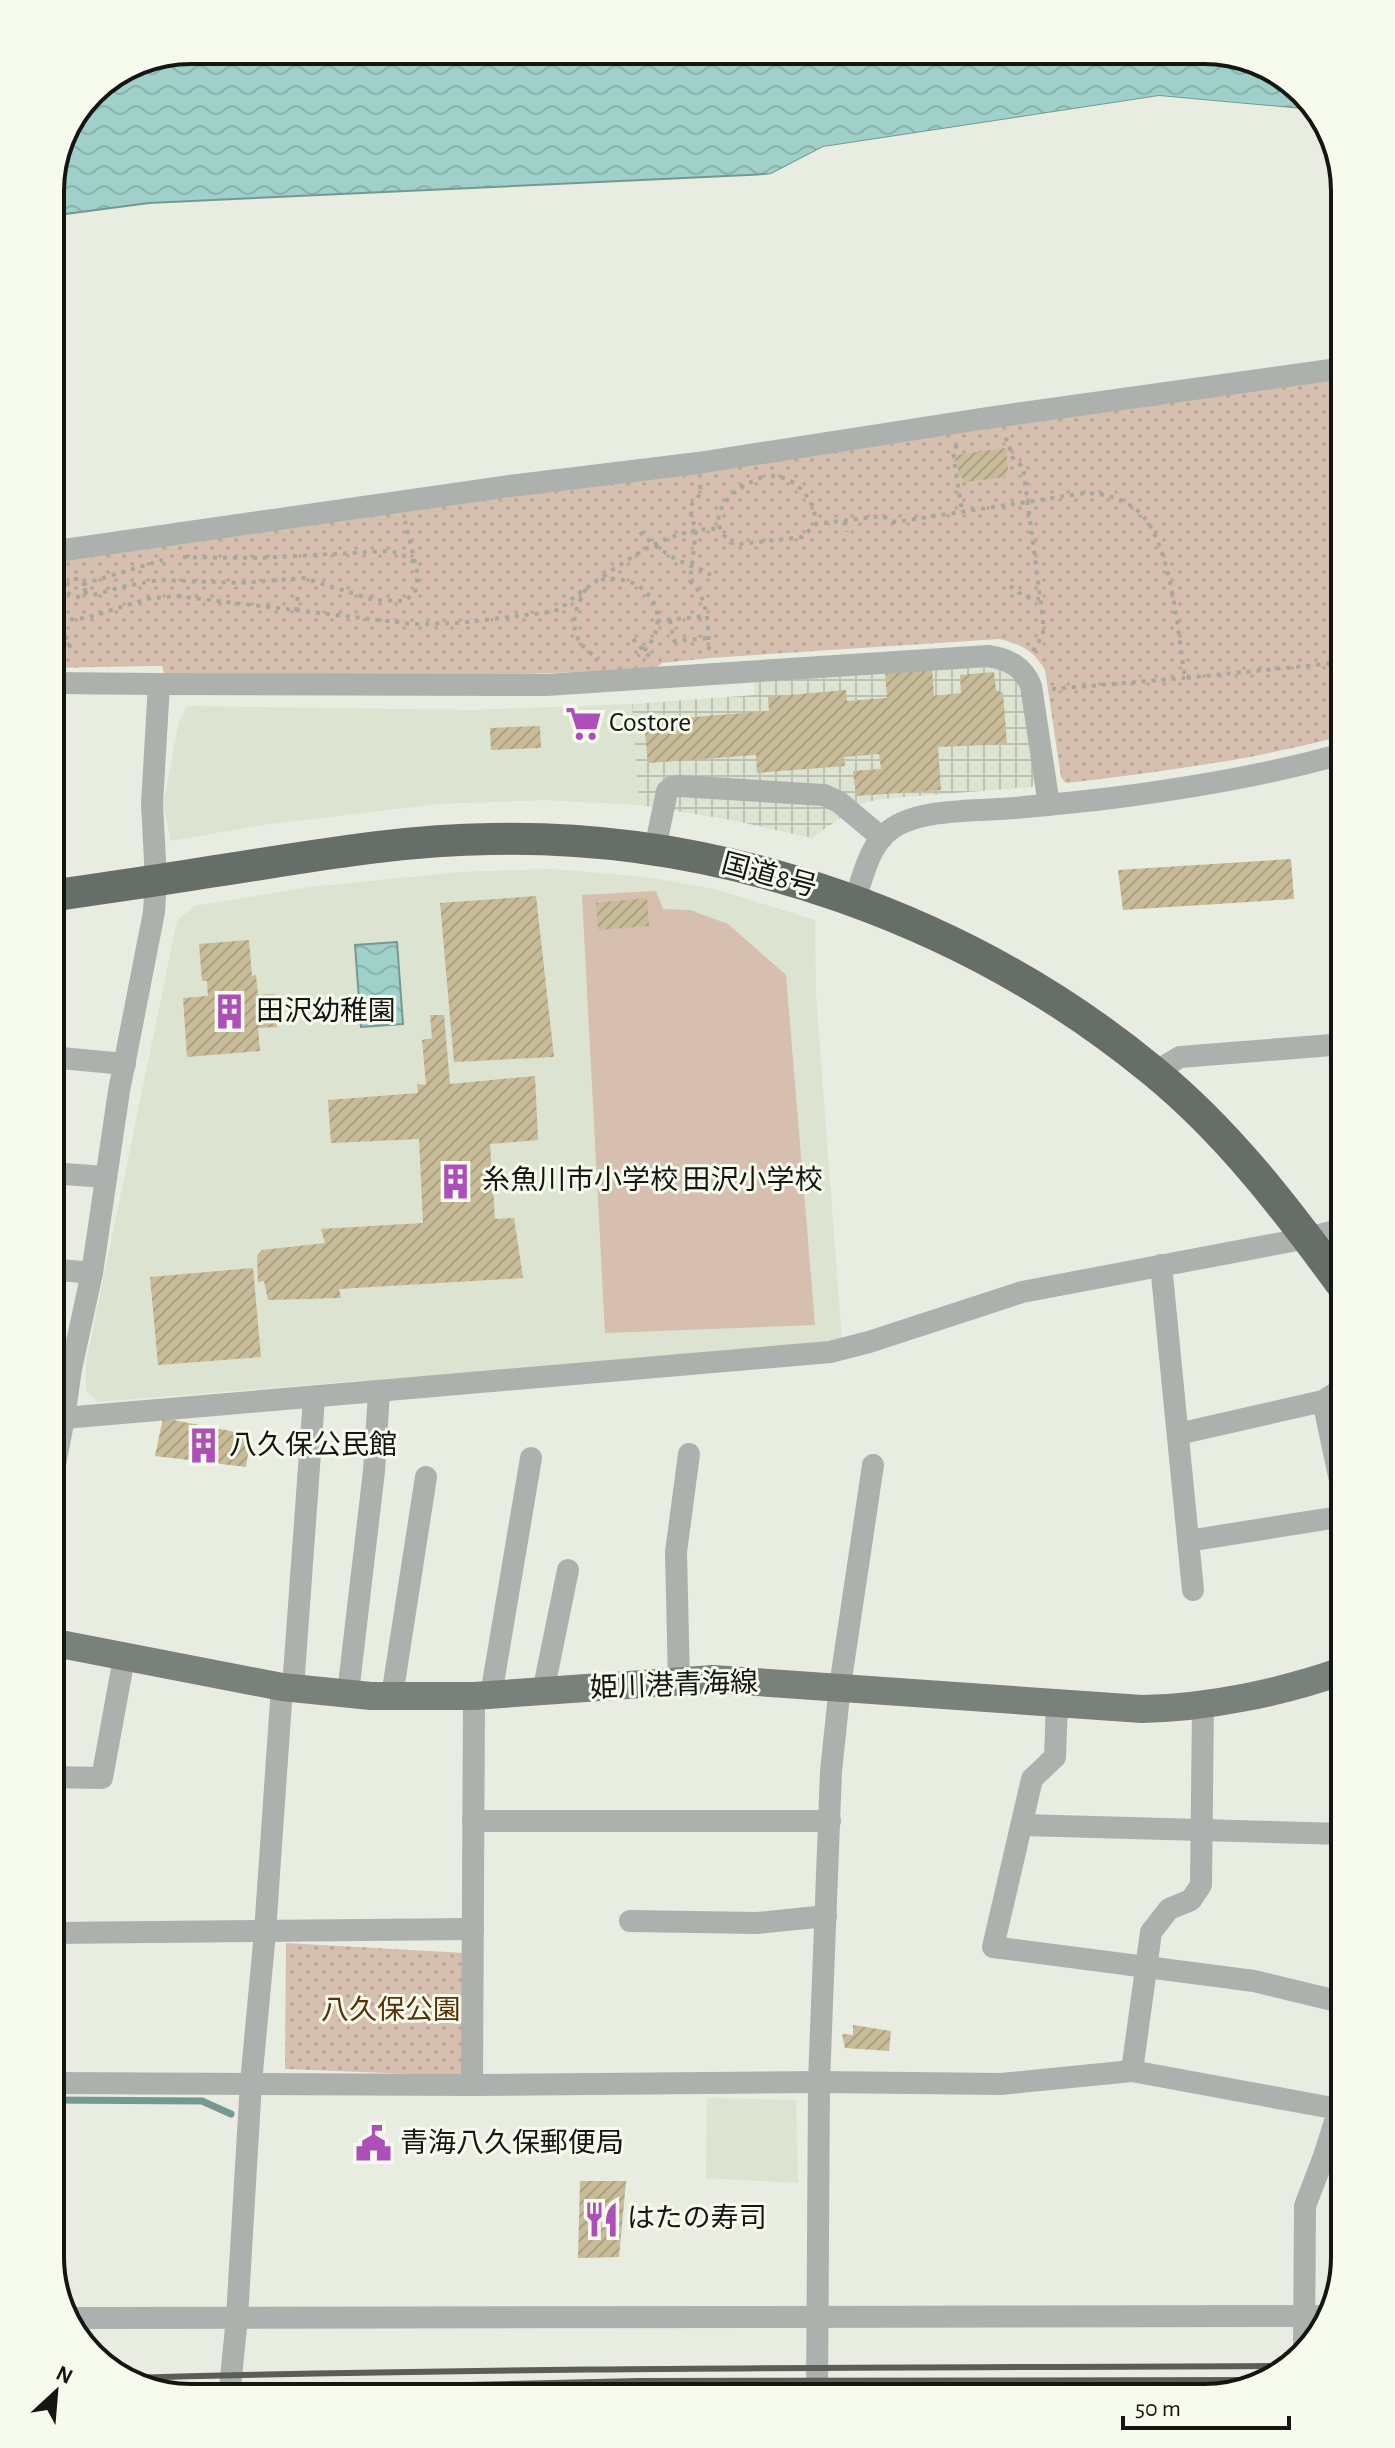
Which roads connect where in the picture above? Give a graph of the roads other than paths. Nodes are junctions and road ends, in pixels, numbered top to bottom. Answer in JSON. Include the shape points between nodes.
{"nodes":[{"id":1,"x":1331,"y":370,"type":"edge"},
{"id":2,"x":64,"y":550,"type":"edge"},
{"id":3,"x":64,"y":683,"type":"edge"},
{"id":4,"x":159,"y":684,"type":"junction"},
{"id":5,"x":1331,"y":759,"type":"edge"},
{"id":6,"x":1049,"y":805,"type":"junction"},
{"id":7,"x":882,"y":838,"type":"junction"},
{"id":8,"x":655,"y":849,"type":"junction"},
{"id":9,"x":156,"y":880,"type":"junction"},
{"id":10,"x":64,"y":894,"type":"edge"},
{"id":11,"x":855,"y":900,"type":"junction"},
{"id":12,"x":1331,"y":1045,"type":"edge"},
{"id":13,"x":64,"y":1058,"type":"edge"},
{"id":14,"x":125,"y":1064,"type":"junction"},
{"id":15,"x":1155,"y":1072,"type":"junction"},
{"id":16,"x":64,"y":1174,"type":"edge"},
{"id":17,"x":106,"y":1177,"type":"junction"},
{"id":18,"x":1331,"y":1232,"type":"edge"},
{"id":19,"x":1308,"y":1238,"type":"junction"},
{"id":20,"x":1161,"y":1265,"type":"junction"},
{"id":21,"x":64,"y":1270,"type":"edge"},
{"id":22,"x":1331,"y":1270,"type":"edge"},
{"id":23,"x":92,"y":1273,"type":"junction"},
{"id":24,"x":64,"y":1356,"type":"edge"},
{"id":25,"x":379,"y":1392,"type":"junction"},
{"id":26,"x":1331,"y":1396,"type":"edge"},
{"id":27,"x":314,"y":1398,"type":"junction"},
{"id":28,"x":1323,"y":1401,"type":"junction"},
{"id":29,"x":64,"y":1418,"type":"edge"},
{"id":30,"x":1178,"y":1434,"type":"junction"},
{"id":31,"x":1331,"y":1438,"type":"edge"},
{"id":32,"x":689,"y":1454,"type":"dead end"},
{"id":33,"x":531,"y":1458,"type":"dead end"},
{"id":34,"x":873,"y":1465,"type":"dead end"},
{"id":35,"x":426,"y":1477,"type":"dead end"},
{"id":36,"x":1331,"y":1518,"type":"edge"},
{"id":37,"x":1188,"y":1541,"type":"junction"},
{"id":38,"x":568,"y":1570,"type":"dead end"},
{"id":39,"x":1193,"y":1590,"type":"dead end"},
{"id":40,"x":64,"y":1645,"type":"edge"},
{"id":41,"x":124,"y":1658,"type":"junction"},
{"id":42,"x":1331,"y":1675,"type":"edge"},
{"id":43,"x":679,"y":1682,"type":"junction"},
{"id":44,"x":840,"y":1686,"type":"junction"},
{"id":45,"x":287,"y":1687,"type":"junction"},
{"id":46,"x":543,"y":1692,"type":"junction"},
{"id":47,"x":348,"y":1693,"type":"junction"},
{"id":48,"x":482,"y":1695,"type":"junction"},
{"id":49,"x":392,"y":1696,"type":"junction"},
{"id":50,"x":1057,"y":1702,"type":"junction"},
{"id":51,"x":1203,"y":1704,"type":"junction"},
{"id":52,"x":64,"y":1777,"type":"edge"},
{"id":53,"x":473,"y":1821,"type":"junction"},
{"id":54,"x":830,"y":1821,"type":"junction"},
{"id":55,"x":1023,"y":1825,"type":"junction"},
{"id":56,"x":1203,"y":1830,"type":"junction"},
{"id":57,"x":1331,"y":1834,"type":"edge"},
{"id":58,"x":826,"y":1916,"type":"junction"},
{"id":59,"x":630,"y":1921,"type":"dead end"},
{"id":60,"x":473,"y":1929,"type":"junction"},
{"id":61,"x":265,"y":1932,"type":"junction"},
{"id":62,"x":64,"y":1933,"type":"edge"},
{"id":63,"x":1145,"y":1966,"type":"junction"},
{"id":64,"x":1331,"y":2000,"type":"edge"},
{"id":65,"x":1132,"y":2071,"type":"junction"},
{"id":66,"x":819,"y":2082,"type":"junction"},
{"id":67,"x":64,"y":2083,"type":"edge"},
{"id":68,"x":251,"y":2083,"type":"junction"},
{"id":69,"x":472,"y":2085,"type":"junction"},
{"id":70,"x":1331,"y":2100,"type":"edge"},
{"id":71,"x":1331,"y":2166,"type":"edge"},
{"id":72,"x":1303,"y":2316,"type":"junction"},
{"id":73,"x":1316,"y":2316,"type":"edge"},
{"id":74,"x":237,"y":2317,"type":"junction"},
{"id":75,"x":818,"y":2317,"type":"junction"},
{"id":76,"x":80,"y":2318,"type":"edge"},
{"id":77,"x":1304,"y":2336,"type":"edge"},
{"id":78,"x":230,"y":2384,"type":"edge"},
{"id":79,"x":817,"y":2384,"type":"edge"}],
"edges":[{"from":1,"to":2,"type":"street"},
{"from":3,"to":4,"type":"street"},
{"from":4,"to":6,"type":"street","via":[[546,685],[988,656],[1006,660],[1027,676]]},
{"from":4,"to":9,"type":"street","via":[[152,804]]},
{"from":5,"to":6,"type":"street","via":[[1212,783]]},
{"from":6,"to":7,"type":"street","via":[[919,817]]},
{"from":7,"to":8,"type":"street","via":[[824,795],[679,786],[667,791]]},
{"from":7,"to":11,"type":"street"},
{"from":8,"to":9,"type":"highway","name":"国道8号","via":[[575,840],[445,840]]},
{"from":8,"to":11,"type":"highway","name":"国道8号"},
{"from":9,"to":10,"type":"highway","name":"国道8号"},
{"from":9,"to":14,"type":"street"},
{"from":11,"to":15,"type":"highway","name":"国道8号","via":[[1013,974],[1090,1022]]},
{"from":12,"to":15,"type":"street","via":[[1180,1057]]},
{"from":13,"to":14,"type":"street"},
{"from":14,"to":17,"type":"street"},
{"from":15,"to":19,"type":"highway","name":"国道8号","via":[[1216,1130]]},
{"from":16,"to":17,"type":"street"},
{"from":17,"to":23,"type":"street"},
{"from":18,"to":19,"type":"street"},
{"from":19,"to":20,"type":"street"},
{"from":19,"to":22,"type":"highway","name":"国道8号"},
{"from":20,"to":25,"type":"street","via":[[1022,1292],[830,1352]]},
{"from":20,"to":30,"type":"street"},
{"from":21,"to":23,"type":"street"},
{"from":23,"to":24,"type":"street"},
{"from":25,"to":27,"type":"street"},
{"from":25,"to":47,"type":"street"},
{"from":26,"to":28,"type":"street"},
{"from":27,"to":29,"type":"street"},
{"from":27,"to":45,"type":"street"},
{"from":28,"to":30,"type":"street"},
{"from":28,"to":31,"type":"street"},
{"from":30,"to":37,"type":"street"},
{"from":32,"to":43,"type":"street","via":[[676,1552]]},
{"from":33,"to":48,"type":"street"},
{"from":34,"to":44,"type":"street"},
{"from":35,"to":49,"type":"street"},
{"from":36,"to":37,"type":"street"},
{"from":37,"to":39,"type":"street"},
{"from":38,"to":46,"type":"street"},
{"from":40,"to":41,"type":"main road","name":"姫川港青海線"},
{"from":41,"to":45,"type":"main road","name":"姫川港青海線"},
{"from":41,"to":52,"type":"street","via":[[102,1778]]},
{"from":42,"to":51,"type":"main road","name":"姫川港青海線"},
{"from":43,"to":44,"type":"main road","name":"姫川港青海線"},
{"from":43,"to":46,"type":"main road","name":"姫川港青海線"},
{"from":44,"to":50,"type":"main road","name":"姫川港青海線"},
{"from":44,"to":54,"type":"street"},
{"from":45,"to":47,"type":"main road","name":"姫川港青海線"},
{"from":45,"to":61,"type":"street"},
{"from":46,"to":48,"type":"main road","name":"姫川港青海線"},
{"from":47,"to":49,"type":"main road","name":"姫川港青海線"},
{"from":48,"to":49,"type":"main road","name":"姫川港青海線"},
{"from":48,"to":53,"type":"street"},
{"from":50,"to":51,"type":"main road","name":"姫川港青海線","via":[[1142,1709]]},
{"from":50,"to":55,"type":"street","via":[[1055,1757],[1032,1779]]},
{"from":51,"to":56,"type":"street"},
{"from":53,"to":54,"type":"street"},
{"from":53,"to":60,"type":"street"},
{"from":54,"to":58,"type":"street"},
{"from":55,"to":56,"type":"street"},
{"from":55,"to":63,"type":"street","via":[[993,1947]]},
{"from":56,"to":57,"type":"street"},
{"from":56,"to":63,"type":"street","via":[[1201,1885],[1191,1900],[1169,1909],[1151,1932]]},
{"from":58,"to":59,"type":"street","via":[[757,1923]]},
{"from":58,"to":66,"type":"street"},
{"from":60,"to":61,"type":"street"},
{"from":60,"to":69,"type":"street"},
{"from":61,"to":62,"type":"street"},
{"from":61,"to":68,"type":"street"},
{"from":63,"to":64,"type":"street","via":[[1254,1981]]},
{"from":63,"to":65,"type":"street"},
{"from":65,"to":66,"type":"street","via":[[1001,2084]]},
{"from":65,"to":70,"type":"street","via":[[1265,2097]]},
{"from":66,"to":69,"type":"street"},
{"from":66,"to":75,"type":"street"},
{"from":67,"to":68,"type":"street"},
{"from":68,"to":69,"type":"street"},
{"from":68,"to":74,"type":"street"},
{"from":71,"to":72,"type":"street","via":[[1305,2206]]},
{"from":72,"to":73,"type":"street"},
{"from":72,"to":75,"type":"street"},
{"from":72,"to":77,"type":"street"},
{"from":74,"to":75,"type":"street"},
{"from":74,"to":76,"type":"street"},
{"from":74,"to":78,"type":"street"},
{"from":75,"to":79,"type":"street"}]}
